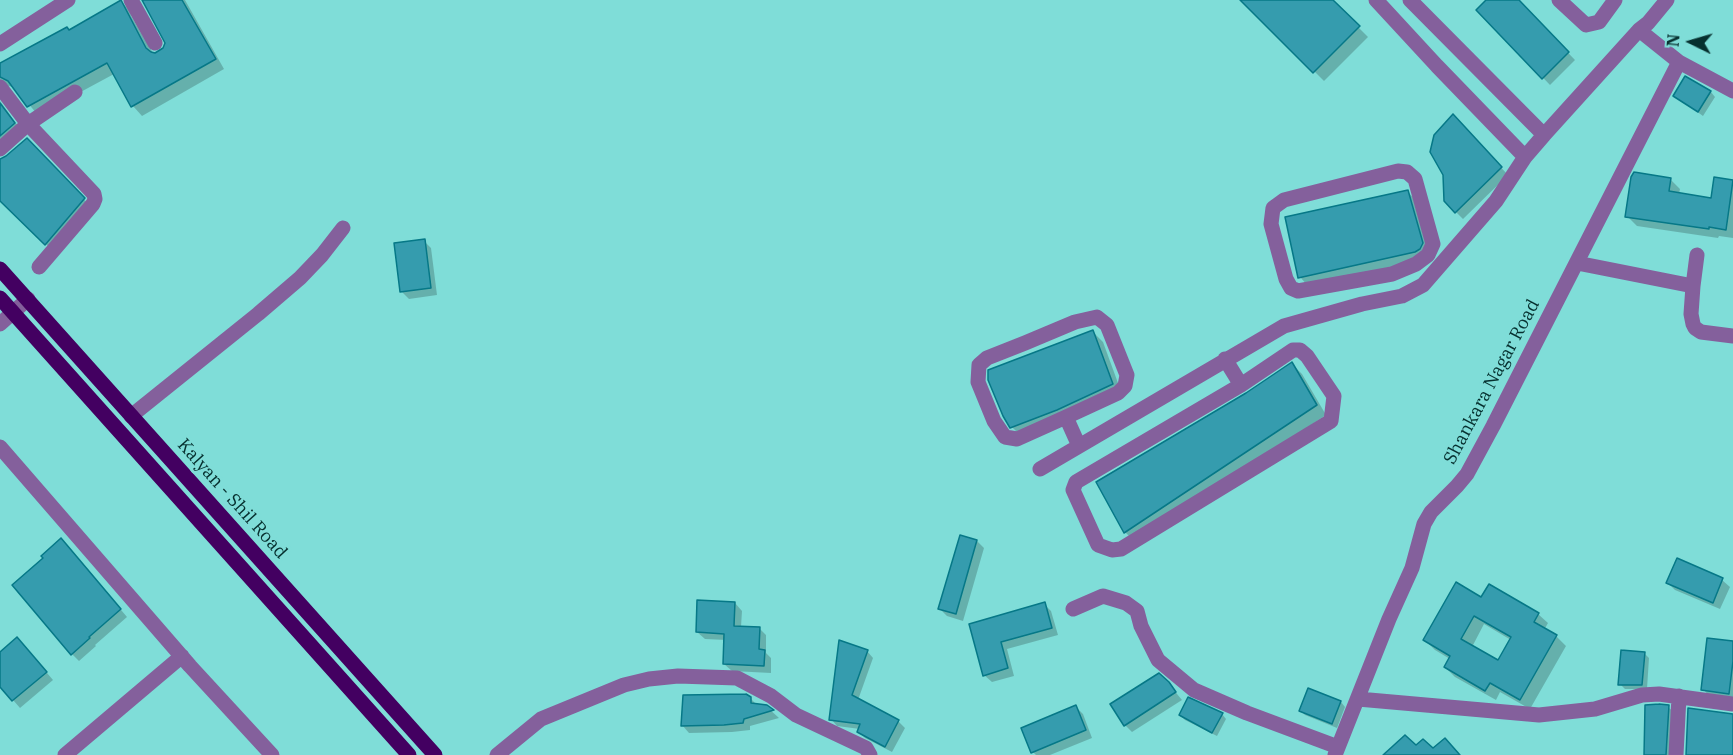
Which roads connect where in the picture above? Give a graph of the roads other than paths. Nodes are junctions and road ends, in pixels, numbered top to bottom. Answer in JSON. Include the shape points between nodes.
{"nodes":[{"id":1,"x":131,"y":0,"type":"edge"},
{"id":2,"x":1376,"y":0,"type":"edge"},
{"id":3,"x":1410,"y":0,"type":"edge"},
{"id":4,"x":1559,"y":0,"type":"edge"},
{"id":5,"x":1615,"y":0,"type":"edge"},
{"id":6,"x":1667,"y":0,"type":"edge"},
{"id":7,"x":64,"y":1,"type":"edge"},
{"id":8,"x":1639,"y":30,"type":"junction"},
{"id":9,"x":155,"y":43,"type":"dead end"},
{"id":10,"x":0,"y":44,"type":"edge"},
{"id":11,"x":1680,"y":62,"type":"junction"},
{"id":12,"x":0,"y":87,"type":"edge"},
{"id":13,"x":1733,"y":91,"type":"edge"},
{"id":14,"x":75,"y":92,"type":"dead end"},
{"id":15,"x":28,"y":124,"type":"junction"},
{"id":16,"x":1544,"y":135,"type":"junction"},
{"id":17,"x":0,"y":150,"type":"edge"},
{"id":18,"x":1525,"y":158,"type":"junction"},
{"id":19,"x":343,"y":228,"type":"dead end"},
{"id":20,"x":1697,"y":255,"type":"dead end"},
{"id":21,"x":1577,"y":263,"type":"junction"},
{"id":22,"x":39,"y":267,"type":"dead end"},
{"id":23,"x":0,"y":269,"type":"edge"},
{"id":24,"x":1356,"y":280,"type":"junction"},
{"id":25,"x":1693,"y":286,"type":"junction"},
{"id":26,"x":0,"y":298,"type":"edge"},
{"id":27,"x":28,"y":299,"type":"junction"},
{"id":28,"x":1362,"y":304,"type":"junction"},
{"id":29,"x":13,"y":313,"type":"junction"},
{"id":30,"x":0,"y":324,"type":"edge"},
{"id":31,"x":1733,"y":336,"type":"edge"},
{"id":32,"x":1225,"y":359,"type":"junction"},
{"id":33,"x":1241,"y":385,"type":"junction"},
{"id":34,"x":131,"y":416,"type":"junction"},
{"id":35,"x":1066,"y":417,"type":"junction"},
{"id":36,"x":1079,"y":446,"type":"junction"},
{"id":37,"x":0,"y":447,"type":"edge"},
{"id":38,"x":1040,"y":469,"type":"dead end"},
{"id":39,"x":1073,"y":609,"type":"dead end"},
{"id":40,"x":182,"y":656,"type":"junction"},
{"id":41,"x":1679,"y":696,"type":"junction"},
{"id":42,"x":1358,"y":699,"type":"junction"},
{"id":43,"x":1733,"y":704,"type":"edge"},
{"id":44,"x":1336,"y":751,"type":"edge"},
{"id":45,"x":64,"y":755,"type":"edge"},
{"id":46,"x":272,"y":755,"type":"edge"},
{"id":47,"x":409,"y":755,"type":"edge"},
{"id":48,"x":435,"y":755,"type":"edge"},
{"id":49,"x":497,"y":755,"type":"edge"},
{"id":50,"x":870,"y":755,"type":"edge"},
{"id":51,"x":1676,"y":755,"type":"edge"}],
"edges":[{"from":1,"to":9,"type":"street"},
{"from":2,"to":18,"type":"street"},
{"from":3,"to":16,"type":"street"},
{"from":4,"to":5,"type":"street","via":[[1586,25],[1599,22]]},
{"from":6,"to":8,"type":"street"},
{"from":7,"to":10,"type":"street"},
{"from":8,"to":11,"type":"street"},
{"from":8,"to":16,"type":"street"},
{"from":11,"to":13,"type":"street"},
{"from":11,"to":21,"type":"street","name":"Shankara Nagar Road"},
{"from":12,"to":15,"type":"street"},
{"from":14,"to":15,"type":"street"},
{"from":15,"to":17,"type":"street"},
{"from":15,"to":22,"type":"street","via":[[95,199]]},
{"from":16,"to":18,"type":"street"},
{"from":18,"to":28,"type":"street","via":[[1496,201],[1424,285],[1402,296]]},
{"from":19,"to":34,"type":"street","via":[[300,278]]},
{"from":20,"to":25,"type":"street"},
{"from":21,"to":25,"type":"street"},
{"from":21,"to":42,"type":"street","name":"Shankara Nagar Road","via":[[1467,474],[1424,524],[1412,568]]},
{"from":23,"to":27,"type":"main road","name":"Kalyan - Shil Road"},
{"from":24,"to":24,"type":"street","via":[[1298,291],[1291,288],[1271,224],[1274,208],[1284,200],[1407,172],[1415,179],[1426,216],[1433,244],[1428,255],[1392,274]]},
{"from":24,"to":28,"type":"street"},
{"from":25,"to":31,"type":"street","via":[[1691,314],[1695,328]]},
{"from":26,"to":29,"type":"main road"},
{"from":27,"to":29,"type":"street"},
{"from":27,"to":34,"type":"main road","name":"Kalyan - Shil Road"},
{"from":28,"to":32,"type":"street","via":[[1284,326]]},
{"from":29,"to":30,"type":"street"},
{"from":29,"to":47,"type":"main road"},
{"from":32,"to":33,"type":"street"},
{"from":32,"to":36,"type":"street"},
{"from":33,"to":33,"type":"street","via":[[1293,350],[1300,350],[1334,396],[1330,421],[1121,549],[1098,545],[1073,490],[1076,482]]},
{"from":34,"to":48,"type":"main road","name":"Kalyan - Shil Road"},
{"from":35,"to":35,"type":"street","via":[[1017,439],[1005,437],[978,382],[979,365],[987,358],[1075,322],[1097,317],[1107,325],[1126,375],[1125,386]]},
{"from":35,"to":36,"type":"street"},
{"from":36,"to":38,"type":"street"},
{"from":37,"to":40,"type":"street"},
{"from":39,"to":44,"type":"street","via":[[1103,596],[1126,603],[1137,611],[1158,660],[1194,690]]},
{"from":40,"to":45,"type":"street"},
{"from":40,"to":46,"type":"street"},
{"from":41,"to":42,"type":"street","via":[[1642,695],[1595,709],[1539,715]]},
{"from":41,"to":43,"type":"street"},
{"from":41,"to":51,"type":"street"},
{"from":42,"to":44,"type":"street","name":"Shankara Nagar Road"},
{"from":49,"to":50,"type":"street","via":[[541,719],[624,685],[678,676],[737,678],[796,715],[866,748]]}]}
